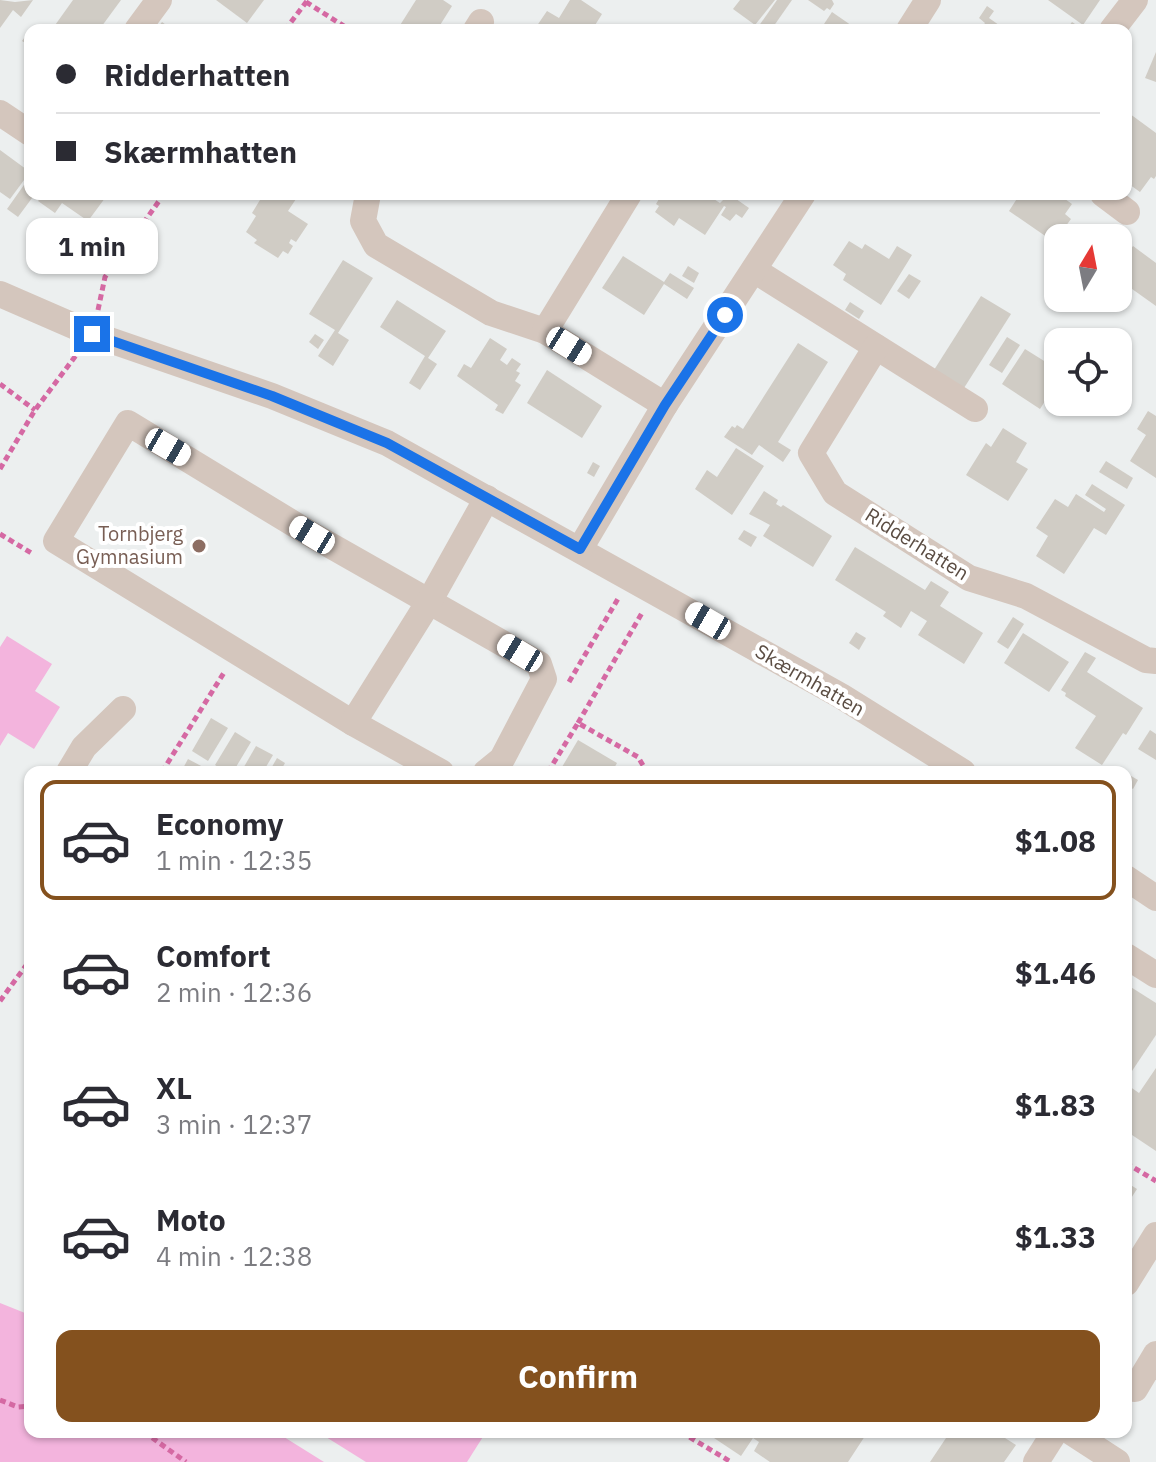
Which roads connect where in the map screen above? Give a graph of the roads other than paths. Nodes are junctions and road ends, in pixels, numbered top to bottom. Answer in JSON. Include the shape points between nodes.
{"nodes":[{"id":1,"x":159,"y":0,"type":"edge"},
{"id":2,"x":928,"y":0,"type":"edge"},
{"id":3,"x":1135,"y":0,"type":"edge"},
{"id":4,"x":141,"y":24,"type":"edge"},
{"id":5,"x":913,"y":24,"type":"edge"},
{"id":6,"x":1117,"y":24,"type":"edge"},
{"id":7,"x":0,"y":113,"type":"edge"},
{"id":8,"x":24,"y":129,"type":"edge"},
{"id":9,"x":367,"y":200,"type":"edge"},
{"id":10,"x":625,"y":200,"type":"edge"},
{"id":11,"x":799,"y":200,"type":"edge"},
{"id":12,"x":1111,"y":200,"type":"edge"},
{"id":13,"x":1127,"y":212,"type":"dead end"},
{"id":14,"x":754,"y":270,"type":"junction"},
{"id":15,"x":0,"y":294,"type":"edge"},
{"id":16,"x":545,"y":331,"type":"junction"},
{"id":17,"x":876,"y":347,"type":"junction"},
{"id":18,"x":665,"y":405,"type":"junction"},
{"id":19,"x":975,"y":409,"type":"dead end"},
{"id":20,"x":487,"y":498,"type":"junction"},
{"id":21,"x":580,"y":549,"type":"junction"},
{"id":22,"x":430,"y":600,"type":"junction"},
{"id":23,"x":1156,"y":661,"type":"edge"},
{"id":24,"x":123,"y":709,"type":"dead end"},
{"id":25,"x":353,"y":723,"type":"junction"},
{"id":26,"x":73,"y":766,"type":"edge"},
{"id":27,"x":430,"y":766,"type":"edge"},
{"id":28,"x":493,"y":766,"type":"edge"},
{"id":29,"x":953,"y":766,"type":"edge"},
{"id":30,"x":1132,"y":882,"type":"edge"},
{"id":31,"x":1156,"y":898,"type":"edge"},
{"id":32,"x":1132,"y":960,"type":"edge"},
{"id":33,"x":1156,"y":975,"type":"edge"},
{"id":34,"x":1156,"y":1235,"type":"edge"},
{"id":35,"x":1132,"y":1273,"type":"edge"},
{"id":36,"x":1156,"y":1354,"type":"edge"},
{"id":37,"x":1139,"y":1392,"type":"edge"},
{"id":38,"x":1051,"y":1438,"type":"edge"},
{"id":39,"x":1080,"y":1438,"type":"edge"},
{"id":40,"x":1036,"y":1462,"type":"edge"},
{"id":41,"x":1117,"y":1462,"type":"edge"}],
"edges":[{"from":1,"to":4,"type":"street"},
{"from":2,"to":5,"type":"street"},
{"from":3,"to":6,"type":"street"},
{"from":7,"to":8,"type":"street"},
{"from":9,"to":16,"type":"street","via":[[363,221],[376,245],[491,313]]},
{"from":10,"to":16,"type":"street"},
{"from":11,"to":14,"type":"street"},
{"from":12,"to":13,"type":"street"},
{"from":14,"to":17,"type":"street"},
{"from":14,"to":18,"type":"street"},
{"from":15,"to":20,"type":"street","name":"Skærmhatten","via":[[92,334],[272,396],[387,443]]},
{"from":16,"to":18,"type":"street"},
{"from":17,"to":19,"type":"street"},
{"from":17,"to":23,"type":"street","name":"Ridderhatten","via":[[811,453],[835,493],[969,578],[1026,596]]},
{"from":18,"to":21,"type":"street"},
{"from":20,"to":21,"type":"street","name":"Skærmhatten"},
{"from":20,"to":22,"type":"street"},
{"from":21,"to":29,"type":"street","name":"Skærmhatten","via":[[841,696]]},
{"from":22,"to":25,"type":"street"},
{"from":22,"to":25,"type":"street","via":[[128,423],[56,541]]},
{"from":22,"to":28,"type":"street","via":[[539,664],[544,679]]},
{"from":24,"to":26,"type":"street","via":[[84,747]]},
{"from":25,"to":27,"type":"street"},
{"from":30,"to":31,"type":"street"},
{"from":32,"to":33,"type":"street"},
{"from":34,"to":35,"type":"street"},
{"from":36,"to":37,"type":"street"},
{"from":38,"to":40,"type":"street"},
{"from":39,"to":41,"type":"street"}]}
